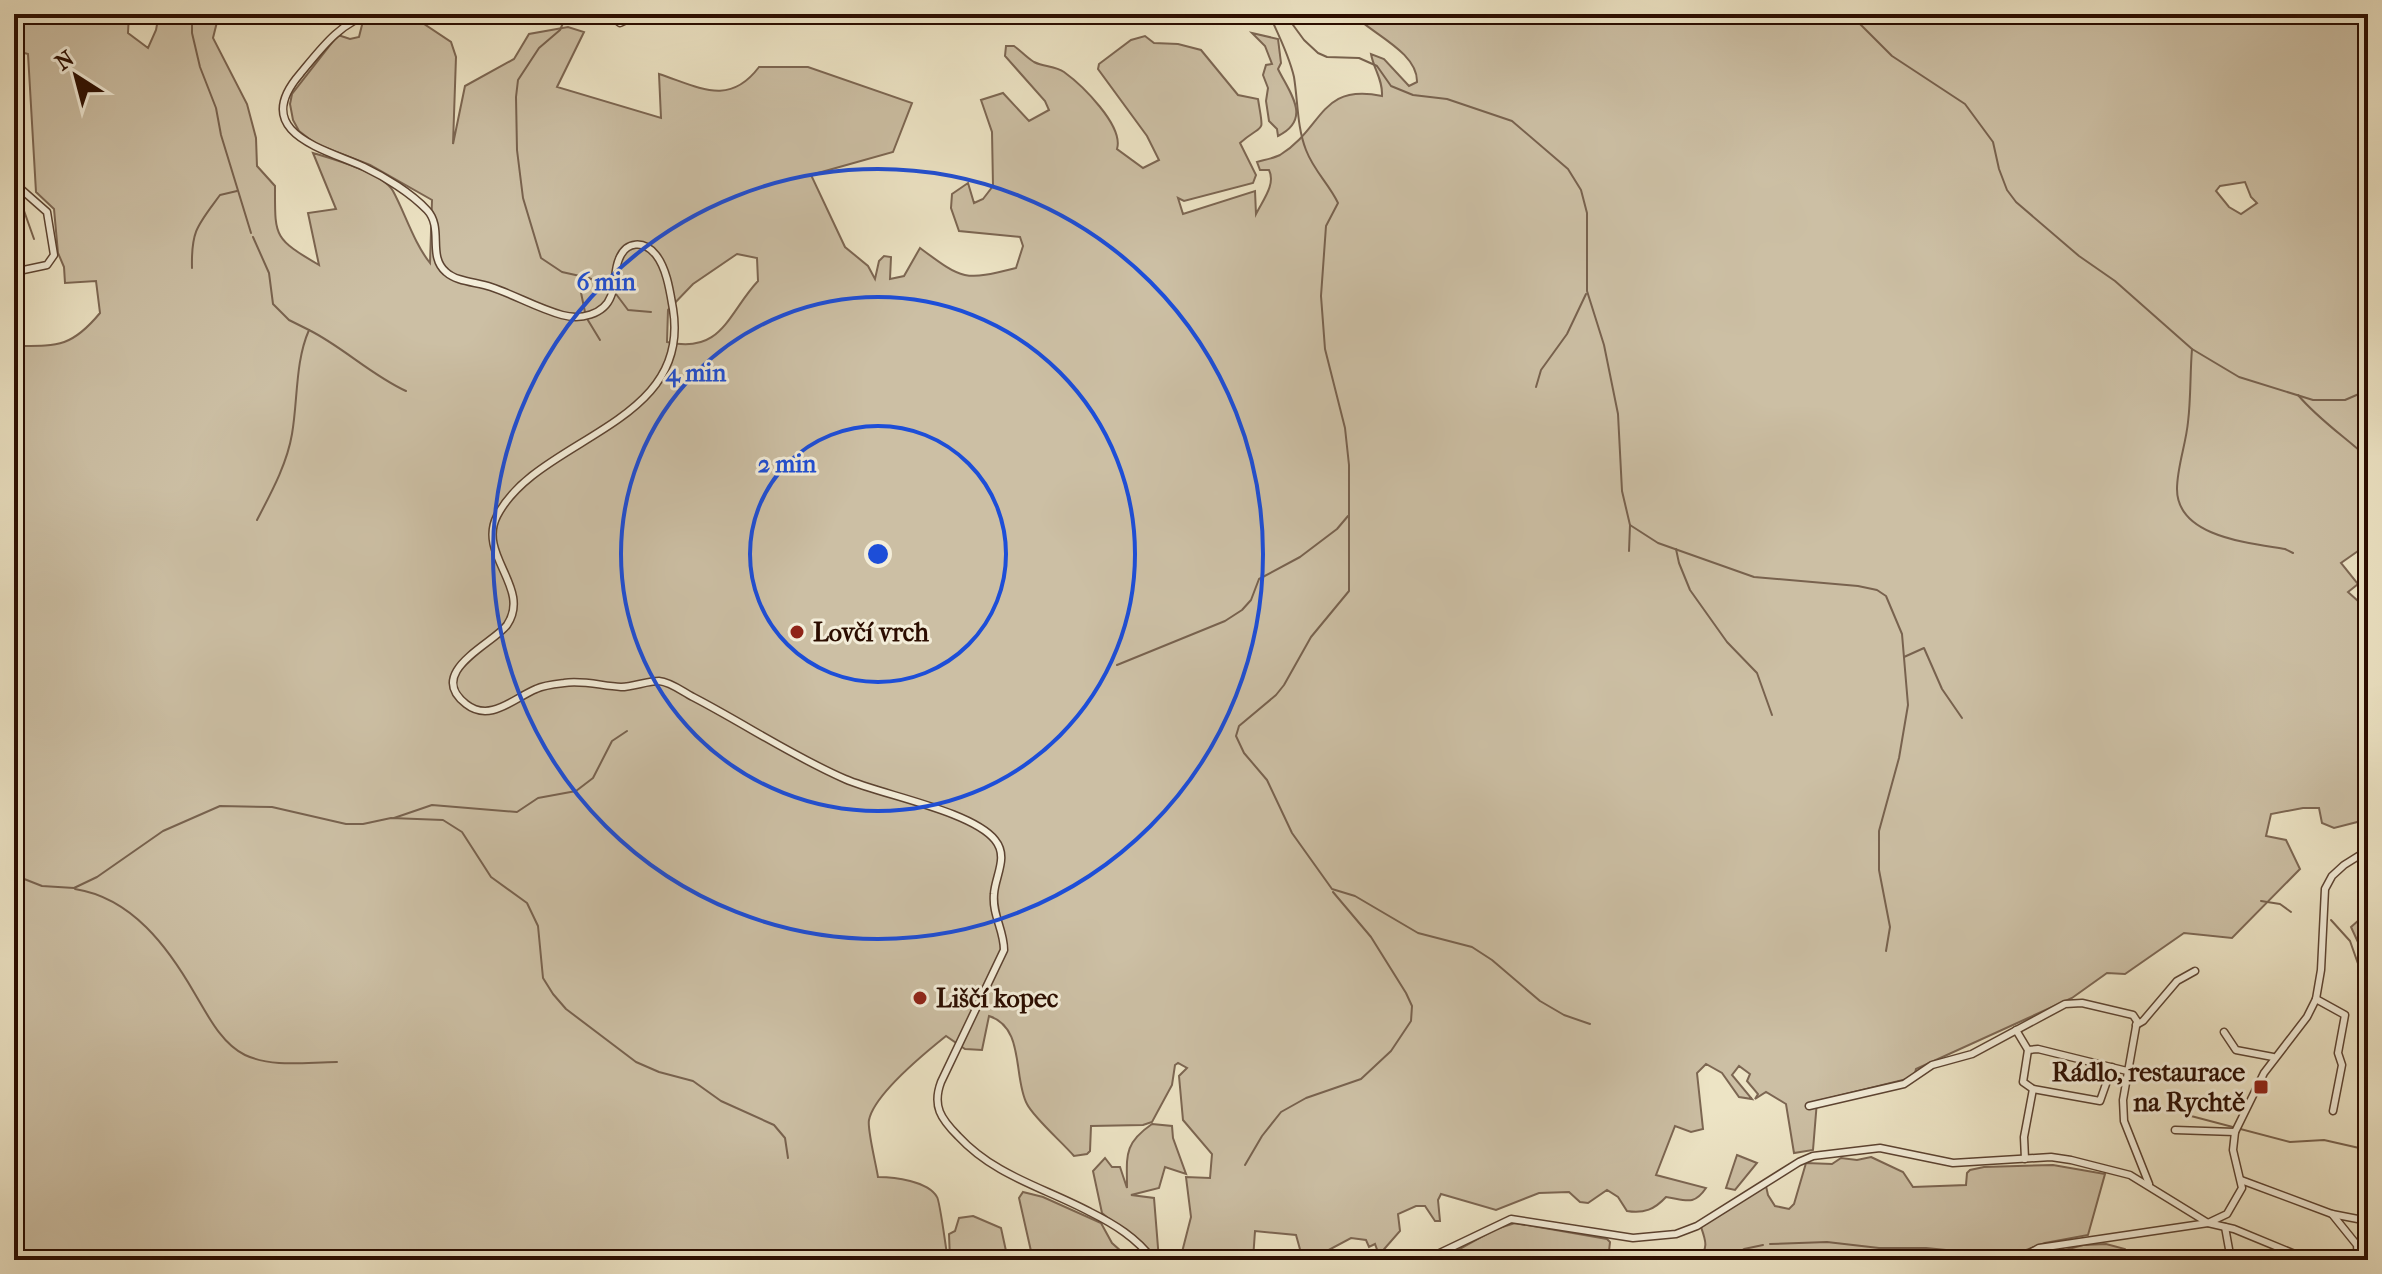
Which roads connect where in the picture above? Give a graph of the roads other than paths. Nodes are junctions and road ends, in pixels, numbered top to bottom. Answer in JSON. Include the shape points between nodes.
{"nodes":[{"id":1,"x":371,"y":14,"type":"edge"},
{"id":2,"x":402,"y":14,"type":"edge"},
{"id":3,"x":470,"y":14,"type":"edge"},
{"id":4,"x":608,"y":14,"type":"edge"},
{"id":5,"x":639,"y":14,"type":"edge"},
{"id":6,"x":14,"y":183,"type":"edge"},
{"id":7,"x":14,"y":272,"type":"edge"},
{"id":8,"x":2368,"y":850,"type":"edge"},
{"id":9,"x":2195,"y":971,"type":"dead end"},
{"id":10,"x":2316,"y":999,"type":"junction"},
{"id":11,"x":2136,"y":1025,"type":"junction"},
{"id":12,"x":2016,"y":1030,"type":"junction"},
{"id":13,"x":2224,"y":1032,"type":"dead end"},
{"id":14,"x":2028,"y":1050,"type":"junction"},
{"id":15,"x":2273,"y":1057,"type":"junction"},
{"id":16,"x":2112,"y":1067,"type":"junction"},
{"id":17,"x":2127,"y":1071,"type":"junction"},
{"id":18,"x":2033,"y":1089,"type":"junction"},
{"id":19,"x":1809,"y":1106,"type":"dead end"},
{"id":20,"x":2333,"y":1111,"type":"dead end"},
{"id":21,"x":2175,"y":1130,"type":"dead end"},
{"id":22,"x":2235,"y":1132,"type":"junction"},
{"id":23,"x":2025,"y":1159,"type":"junction"},
{"id":24,"x":2241,"y":1180,"type":"junction"},
{"id":25,"x":2149,"y":1184,"type":"junction"},
{"id":26,"x":2332,"y":1214,"type":"junction"},
{"id":27,"x":2368,"y":1221,"type":"edge"},
{"id":28,"x":2208,"y":1223,"type":"junction"},
{"id":29,"x":2225,"y":1227,"type":"junction"},
{"id":30,"x":1153,"y":1260,"type":"edge"},
{"id":31,"x":1425,"y":1260,"type":"edge"},
{"id":32,"x":2017,"y":1260,"type":"edge"},
{"id":33,"x":2231,"y":1260,"type":"edge"},
{"id":34,"x":2309,"y":1260,"type":"edge"},
{"id":35,"x":2358,"y":1260,"type":"edge"}],
"edges":[{"from":1,"to":30,"type":"street","via":[[342,27],[293,82],[285,109],[295,134],[382,177],[427,210],[436,227],[438,259],[452,276],[571,317],[592,315],[611,298],[620,255],[640,243],[651,249],[663,268],[674,313],[673,341],[654,388],[523,483],[496,518],[494,549],[514,605],[506,627],[458,668],[455,688],[461,700],[477,710],[492,711],[543,686],[567,682],[622,687],[658,681],[843,778],[983,828],[1001,851],[993,907],[1004,943],[941,1082],[936,1103],[940,1115],[997,1170],[1118,1227]]},
{"from":2,"to":3,"type":"street","via":[[439,20]]},
{"from":4,"to":5,"type":"street","via":[[620,23]]},
{"from":6,"to":7,"type":"street","via":[[47,212],[54,255],[47,265]]},
{"from":8,"to":10,"type":"street","via":[[2344,865],[2325,889]]},
{"from":9,"to":11,"type":"street","via":[[2177,981]]},
{"from":10,"to":15,"type":"street"},
{"from":10,"to":20,"type":"street","via":[[2345,1015]]},
{"from":11,"to":12,"type":"street","via":[[2133,1015],[2074,1002]]},
{"from":11,"to":17,"type":"street"},
{"from":12,"to":14,"type":"street"},
{"from":12,"to":19,"type":"street","via":[[1972,1054],[1932,1065],[1904,1084]]},
{"from":13,"to":15,"type":"street","via":[[2236,1050]]},
{"from":14,"to":16,"type":"street"},
{"from":14,"to":18,"type":"street","via":[[2023,1082]]},
{"from":15,"to":22,"type":"street"},
{"from":16,"to":17,"type":"street"},
{"from":16,"to":18,"type":"street","via":[[2100,1101]]},
{"from":17,"to":25,"type":"street","via":[[2124,1121]]},
{"from":18,"to":23,"type":"street"},
{"from":21,"to":22,"type":"street"},
{"from":22,"to":24,"type":"street","via":[[2233,1150]]},
{"from":23,"to":25,"type":"street","via":[[2071,1160]]},
{"from":23,"to":31,"type":"street","via":[[1953,1163],[1880,1148],[1813,1156],[1676,1234],[1633,1238],[1511,1219]]},
{"from":24,"to":26,"type":"street"},
{"from":24,"to":28,"type":"street","via":[[2237,1201],[2227,1214]]},
{"from":25,"to":28,"type":"street"},
{"from":26,"to":27,"type":"street"},
{"from":26,"to":35,"type":"street","via":[[2357,1245]]},
{"from":28,"to":29,"type":"street"},
{"from":28,"to":32,"type":"street","via":[[2039,1248]]},
{"from":29,"to":33,"type":"street"},
{"from":29,"to":34,"type":"street"}]}
